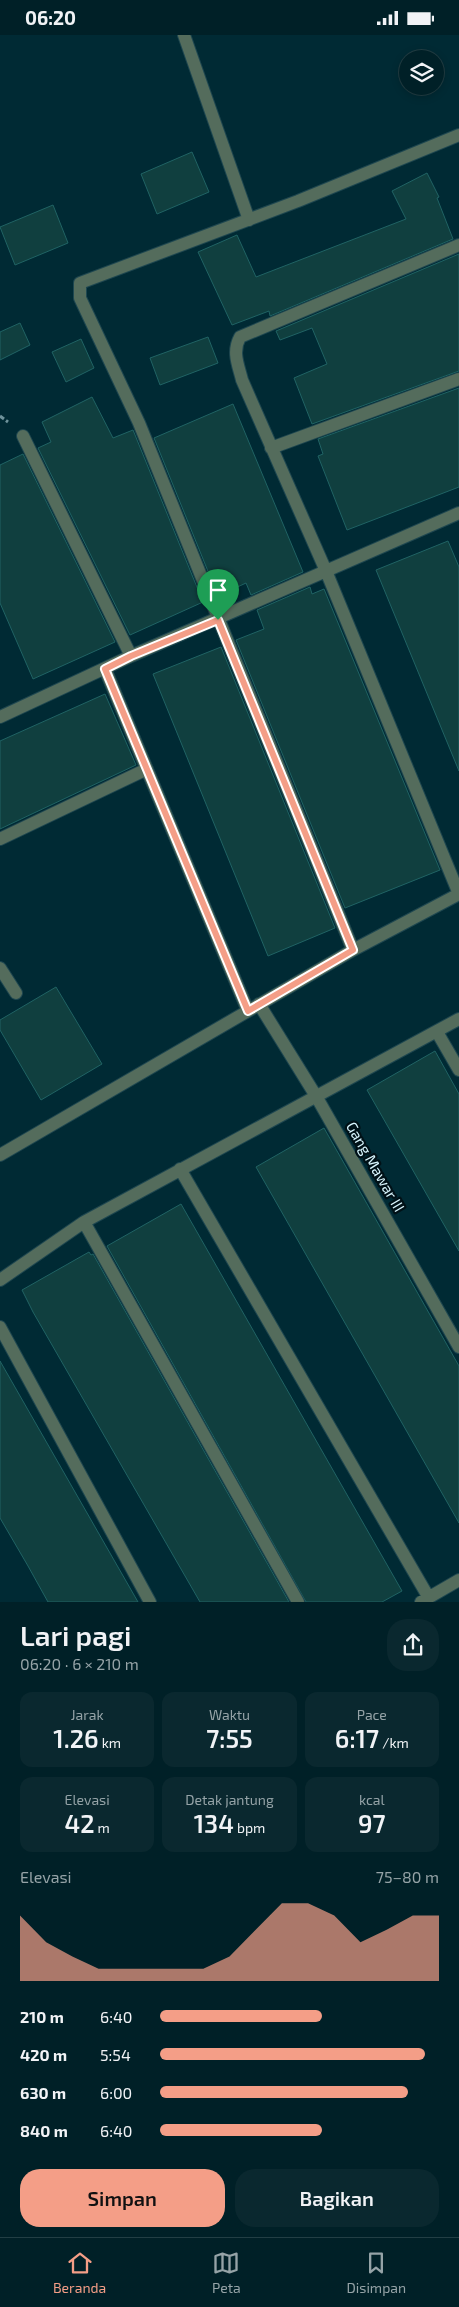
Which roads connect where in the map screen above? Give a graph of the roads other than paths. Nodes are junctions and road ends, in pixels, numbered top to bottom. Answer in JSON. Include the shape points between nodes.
{"nodes":[{"id":1,"x":184,"y":35,"type":"edge"},
{"id":2,"x":459,"y":135,"type":"edge"},
{"id":3,"x":249,"y":220,"type":"junction"},
{"id":4,"x":459,"y":245,"type":"edge"},
{"id":5,"x":459,"y":379,"type":"edge"},
{"id":6,"x":23,"y":436,"type":"dead end"},
{"id":7,"x":272,"y":448,"type":"junction"},
{"id":8,"x":458,"y":517,"type":"edge"},
{"id":9,"x":326,"y":571,"type":"junction"},
{"id":10,"x":218,"y":620,"type":"junction"},
{"id":11,"x":131,"y":656,"type":"junction"},
{"id":12,"x":105,"y":669,"type":"junction"},
{"id":13,"x":1,"y":715,"type":"edge"},
{"id":14,"x":147,"y":769,"type":"junction"},
{"id":15,"x":0,"y":839,"type":"edge"},
{"id":16,"x":459,"y":894,"type":"edge"},
{"id":17,"x":353,"y":950,"type":"junction"},
{"id":18,"x":0,"y":968,"type":"edge"},
{"id":19,"x":16,"y":993,"type":"dead end"},
{"id":20,"x":259,"y":1004,"type":"junction"},
{"id":21,"x":248,"y":1011,"type":"junction"},
{"id":22,"x":459,"y":1019,"type":"edge"},
{"id":23,"x":437,"y":1032,"type":"junction"},
{"id":24,"x":459,"y":1070,"type":"edge"},
{"id":25,"x":316,"y":1096,"type":"junction"},
{"id":26,"x":0,"y":1155,"type":"edge"},
{"id":27,"x":180,"y":1169,"type":"junction"},
{"id":28,"x":84,"y":1222,"type":"junction"},
{"id":29,"x":0,"y":1280,"type":"edge"},
{"id":30,"x":0,"y":1327,"type":"edge"},
{"id":31,"x":459,"y":1347,"type":"edge"},
{"id":32,"x":459,"y":1580,"type":"edge"},
{"id":33,"x":425,"y":1600,"type":"edge"},
{"id":34,"x":150,"y":1602,"type":"edge"},
{"id":35,"x":298,"y":1602,"type":"edge"}],
"edges":[{"from":1,"to":3,"type":"street"},
{"from":2,"to":3,"type":"street"},
{"from":3,"to":10,"type":"street","via":[[80,283],[80,298],[139,423]]},
{"from":4,"to":7,"type":"street","via":[[240,337],[235,346],[242,380]]},
{"from":5,"to":7,"type":"street"},
{"from":6,"to":11,"type":"street"},
{"from":7,"to":9,"type":"street"},
{"from":8,"to":9,"type":"street"},
{"from":9,"to":10,"type":"street"},
{"from":9,"to":16,"type":"street"},
{"from":10,"to":11,"type":"street"},
{"from":10,"to":17,"type":"street"},
{"from":11,"to":12,"type":"street"},
{"from":12,"to":13,"type":"street"},
{"from":12,"to":14,"type":"street"},
{"from":14,"to":15,"type":"street"},
{"from":14,"to":21,"type":"street"},
{"from":16,"to":17,"type":"street"},
{"from":17,"to":20,"type":"street"},
{"from":18,"to":19,"type":"street"},
{"from":20,"to":21,"type":"street"},
{"from":20,"to":25,"type":"street","name":"Gang Mawar III"},
{"from":21,"to":26,"type":"street"},
{"from":22,"to":23,"type":"street"},
{"from":23,"to":24,"type":"street"},
{"from":23,"to":25,"type":"street"},
{"from":25,"to":27,"type":"street"},
{"from":25,"to":31,"type":"street","name":"Gang Mawar III"},
{"from":27,"to":28,"type":"street"},
{"from":27,"to":33,"type":"street"},
{"from":28,"to":29,"type":"street"},
{"from":28,"to":35,"type":"street"},
{"from":30,"to":34,"type":"street"},
{"from":32,"to":33,"type":"street"}]}
